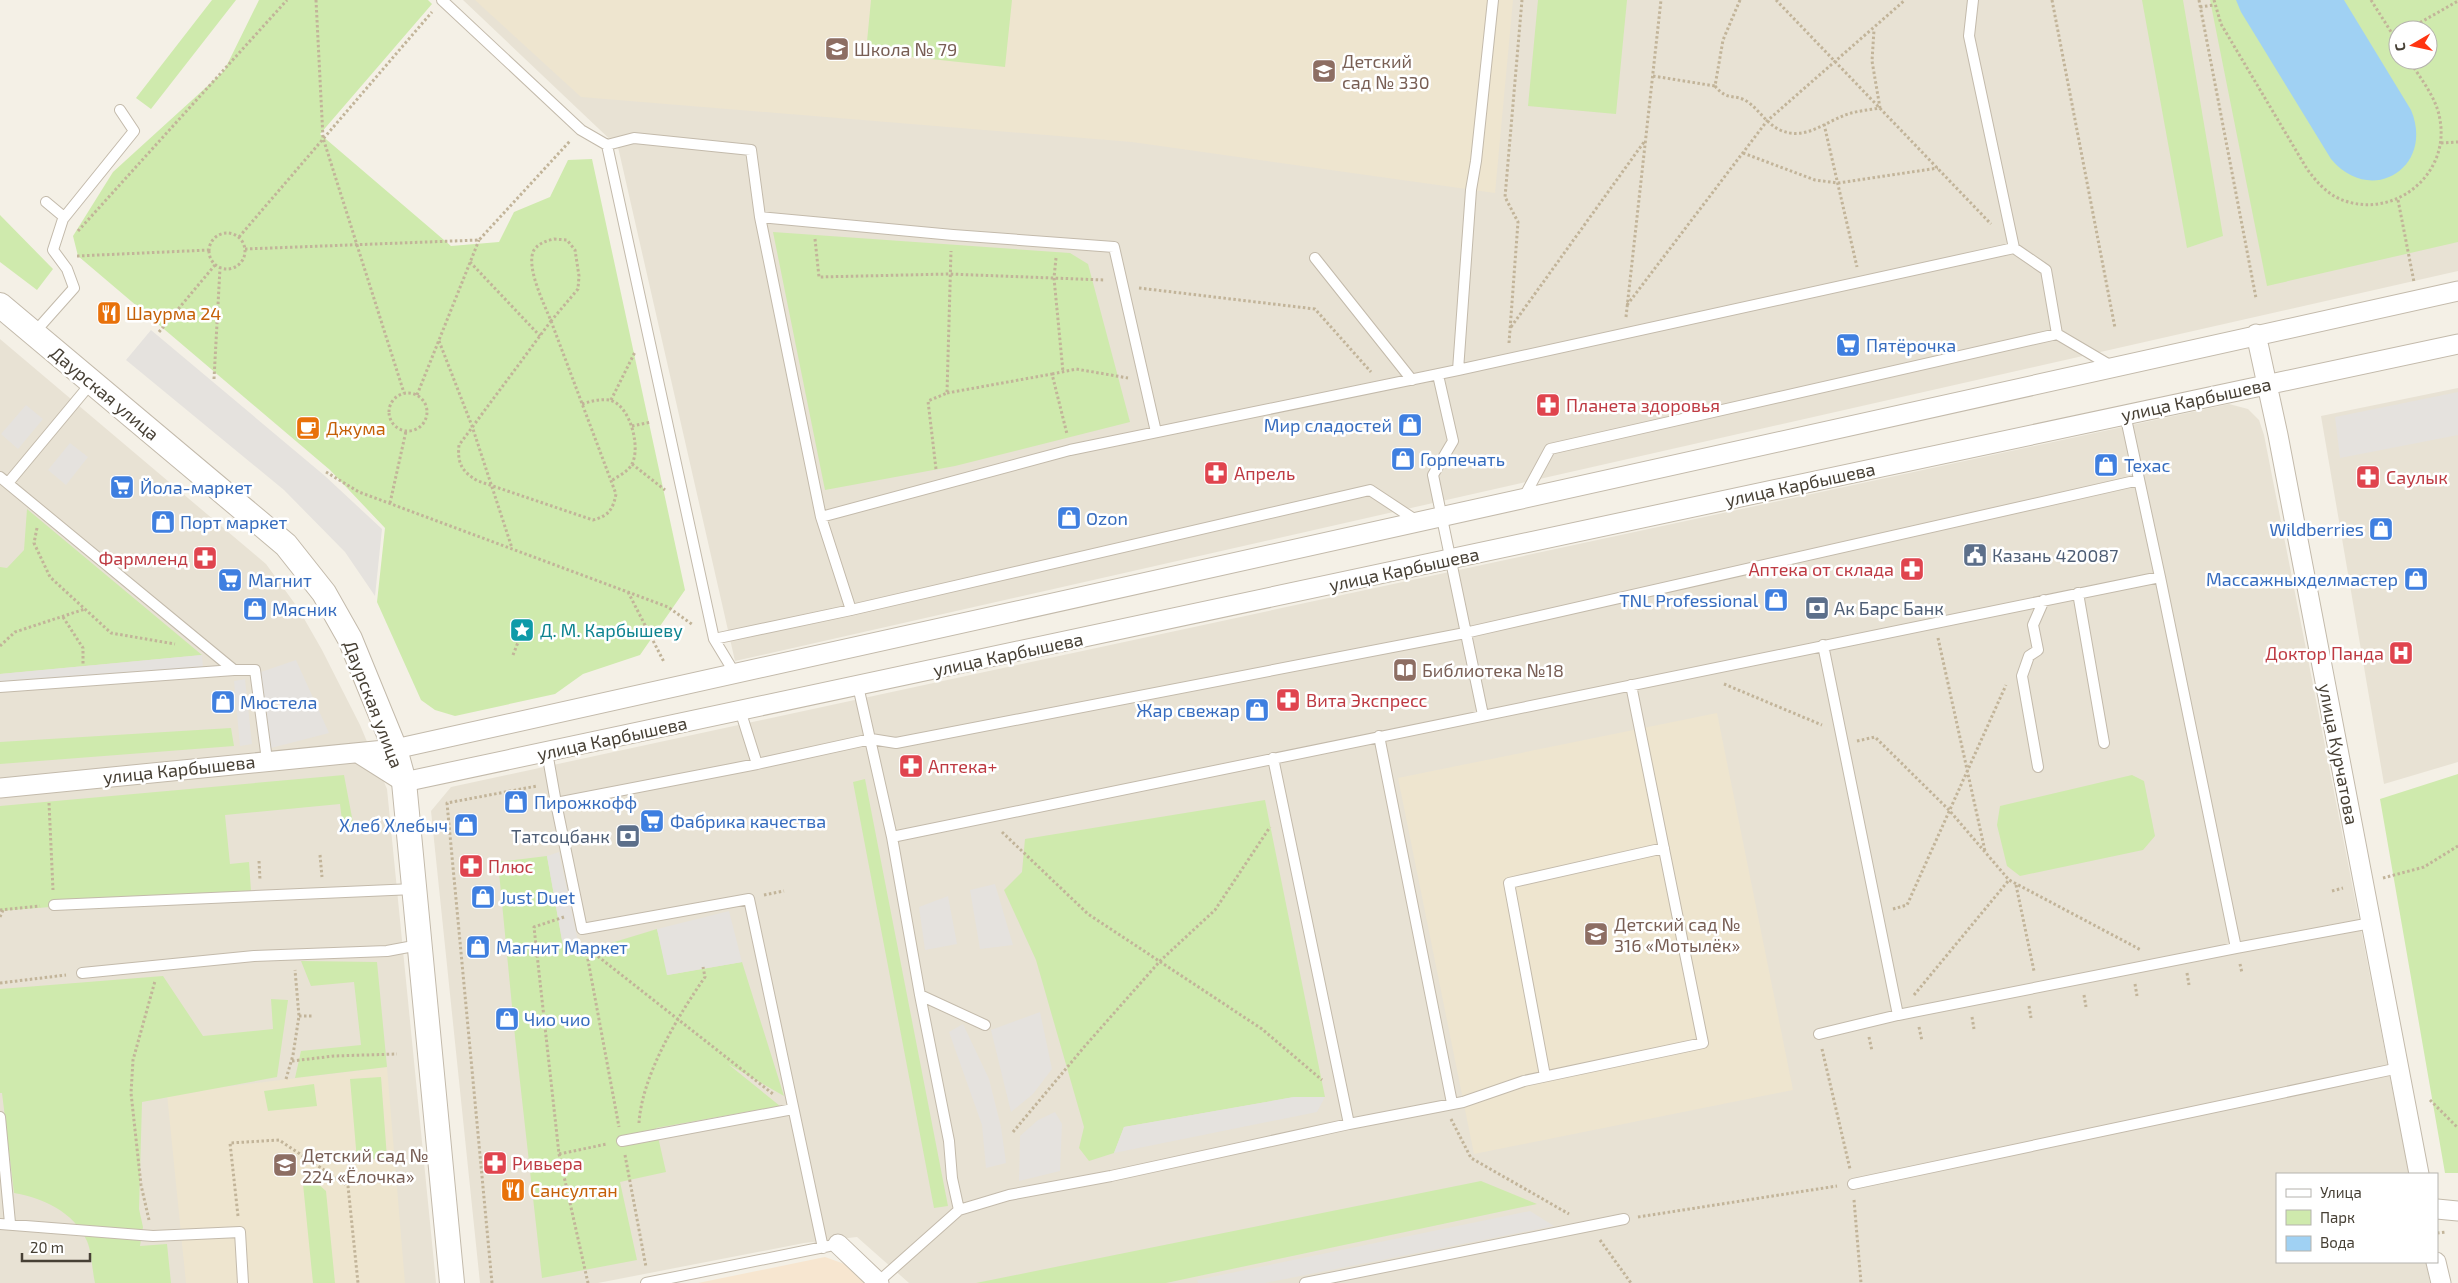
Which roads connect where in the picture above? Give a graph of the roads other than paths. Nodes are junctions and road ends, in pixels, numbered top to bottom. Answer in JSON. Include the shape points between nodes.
{"nodes":[{"id":1,"x":442,"y":0,"type":"edge"},
{"id":2,"x":1493,"y":0,"type":"edge"},
{"id":3,"x":1973,"y":0,"type":"edge"},
{"id":4,"x":120,"y":110,"type":"dead end"},
{"id":5,"x":607,"y":145,"type":"junction"},
{"id":6,"x":46,"y":202,"type":"dead end"},
{"id":7,"x":64,"y":217,"type":"junction"},
{"id":8,"x":760,"y":217,"type":"junction"},
{"id":9,"x":2014,"y":248,"type":"junction"},
{"id":10,"x":1315,"y":258,"type":"dead end"},
{"id":11,"x":2458,"y":291,"type":"edge"},
{"id":12,"x":0,"y":305,"type":"edge"},
{"id":13,"x":34,"y":333,"type":"junction"},
{"id":14,"x":2058,"y":334,"type":"junction"},
{"id":15,"x":2256,"y":334,"type":"junction"},
{"id":16,"x":2458,"y":344,"type":"edge"},
{"id":17,"x":2113,"y":367,"type":"junction"},
{"id":18,"x":1458,"y":370,"type":"junction"},
{"id":19,"x":1438,"y":375,"type":"junction"},
{"id":20,"x":1412,"y":380,"type":"junction"},
{"id":21,"x":93,"y":381,"type":"junction"},
{"id":22,"x":2267,"y":383,"type":"junction"},
{"id":23,"x":2125,"y":414,"type":"junction"},
{"id":24,"x":1156,"y":432,"type":"junction"},
{"id":25,"x":4,"y":480,"type":"edge"},
{"id":26,"x":2139,"y":480,"type":"junction"},
{"id":27,"x":1524,"y":497,"type":"junction"},
{"id":28,"x":1440,"y":516,"type":"junction"},
{"id":29,"x":821,"y":517,"type":"junction"},
{"id":30,"x":1417,"y":522,"type":"junction"},
{"id":31,"x":1449,"y":559,"type":"junction"},
{"id":32,"x":2160,"y":577,"type":"junction"},
{"id":33,"x":2078,"y":593,"type":"junction"},
{"id":34,"x":2044,"y":600,"type":"junction"},
{"id":35,"x":851,"y":610,"type":"junction"},
{"id":36,"x":1465,"y":632,"type":"junction"},
{"id":37,"x":714,"y":639,"type":"junction"},
{"id":38,"x":1823,"y":646,"type":"junction"},
{"id":39,"x":234,"y":670,"type":"junction"},
{"id":40,"x":734,"y":672,"type":"junction"},
{"id":41,"x":1631,"y":685,"type":"junction"},
{"id":42,"x":858,"y":686,"type":"junction"},
{"id":43,"x":0,"y":687,"type":"edge"},
{"id":44,"x":740,"y":710,"type":"junction"},
{"id":45,"x":1483,"y":715,"type":"junction"},
{"id":46,"x":1379,"y":736,"type":"junction"},
{"id":47,"x":871,"y":739,"type":"junction"},
{"id":48,"x":2104,"y":743,"type":"dead end"},
{"id":49,"x":395,"y":749,"type":"junction"},
{"id":50,"x":547,"y":752,"type":"junction"},
{"id":51,"x":358,"y":753,"type":"junction"},
{"id":52,"x":1273,"y":758,"type":"junction"},
{"id":53,"x":266,"y":760,"type":"junction"},
{"id":54,"x":757,"y":764,"type":"junction"},
{"id":55,"x":2038,"y":767,"type":"dead end"},
{"id":56,"x":404,"y":782,"type":"junction"},
{"id":57,"x":0,"y":788,"type":"edge"},
{"id":58,"x":556,"y":802,"type":"junction"},
{"id":59,"x":892,"y":838,"type":"junction"},
{"id":60,"x":1664,"y":848,"type":"junction"},
{"id":61,"x":414,"y":889,"type":"junction"},
{"id":62,"x":54,"y":904,"type":"road end"},
{"id":63,"x":2372,"y":923,"type":"junction"},
{"id":64,"x":419,"y":945,"type":"junction"},
{"id":65,"x":2236,"y":948,"type":"junction"},
{"id":66,"x":82,"y":973,"type":"road end"},
{"id":67,"x":920,"y":996,"type":"junction"},
{"id":68,"x":1898,"y":1015,"type":"junction"},
{"id":69,"x":985,"y":1025,"type":"dead end"},
{"id":70,"x":1819,"y":1034,"type":"road end"},
{"id":71,"x":2399,"y":1068,"type":"junction"},
{"id":72,"x":1545,"y":1076,"type":"junction"},
{"id":73,"x":1448,"y":1104,"type":"junction"},
{"id":74,"x":793,"y":1110,"type":"junction"},
{"id":75,"x":0,"y":1117,"type":"edge"},
{"id":76,"x":1349,"y":1124,"type":"junction"},
{"id":77,"x":622,"y":1141,"type":"road end"},
{"id":78,"x":2419,"y":1173,"type":"edge"},
{"id":79,"x":1853,"y":1184,"type":"road end"},
{"id":80,"x":2438,"y":1209,"type":"edge"},
{"id":81,"x":959,"y":1210,"type":"junction"},
{"id":82,"x":2458,"y":1211,"type":"edge"},
{"id":83,"x":1624,"y":1219,"type":"road end"},
{"id":84,"x":5,"y":1224,"type":"edge"},
{"id":85,"x":830,"y":1246,"type":"junction"},
{"id":86,"x":2436,"y":1263,"type":"edge"},
{"id":87,"x":879,"y":1282,"type":"edge"},
{"id":88,"x":243,"y":1283,"type":"edge"},
{"id":89,"x":452,"y":1283,"type":"edge"},
{"id":90,"x":647,"y":1283,"type":"edge"},
{"id":91,"x":1305,"y":1283,"type":"edge"},
{"id":92,"x":2441,"y":1283,"type":"edge"}],
"edges":[{"from":1,"to":5,"type":"lane","via":[[581,130]]},
{"from":2,"to":18,"type":"lane","via":[[1471,190]]},
{"from":3,"to":9,"type":"lane","via":[[1969,36]]},
{"from":4,"to":7,"type":"lane","via":[[134,131]]},
{"from":5,"to":8,"type":"lane","via":[[634,138],[751,150]]},
{"from":5,"to":37,"type":"lane"},
{"from":6,"to":7,"type":"lane"},
{"from":7,"to":13,"type":"lane","via":[[53,250],[67,269],[74,288]]},
{"from":8,"to":24,"type":"lane","via":[[1114,247]]},
{"from":8,"to":29,"type":"lane"},
{"from":9,"to":14,"type":"lane","via":[[2046,270]]},
{"from":9,"to":18,"type":"lane"},
{"from":10,"to":20,"type":"lane"},
{"from":11,"to":15,"type":"street","name":"улица Карбышева"},
{"from":12,"to":13,"type":"street","name":"Даурская улица"},
{"from":13,"to":21,"type":"street","name":"Даурская улица"},
{"from":14,"to":17,"type":"lane"},
{"from":14,"to":27,"type":"lane","via":[[1550,449]]},
{"from":15,"to":17,"type":"street","name":"улица Карбышева"},
{"from":15,"to":22,"type":"street","name":"улица Курчатова"},
{"from":16,"to":22,"type":"street","name":"улица Карбышева"},
{"from":17,"to":27,"type":"street","name":"улица Карбышева"},
{"from":18,"to":19,"type":"lane"},
{"from":19,"to":20,"type":"lane"},
{"from":19,"to":28,"type":"lane","via":[[1453,441],[1434,475]]},
{"from":20,"to":24,"type":"lane"},
{"from":21,"to":25,"type":"lane"},
{"from":21,"to":49,"type":"street","name":"Даурская улица","via":[[286,545],[324,593],[350,639]]},
{"from":22,"to":23,"type":"street","name":"улица Карбышева"},
{"from":22,"to":63,"type":"street","name":"улица Курчатова"},
{"from":23,"to":26,"type":"lane"},
{"from":23,"to":31,"type":"street","name":"улица Карбышева"},
{"from":24,"to":29,"type":"lane","via":[[1070,450]]},
{"from":25,"to":39,"type":"lane"},
{"from":26,"to":32,"type":"lane"},
{"from":26,"to":36,"type":"lane"},
{"from":27,"to":28,"type":"street","name":"улица Карбышева"},
{"from":28,"to":30,"type":"street","name":"улица Карбышева"},
{"from":28,"to":31,"type":"lane"},
{"from":29,"to":35,"type":"lane"},
{"from":30,"to":35,"type":"lane","via":[[1370,490]]},
{"from":30,"to":40,"type":"street","name":"улица Карбышева"},
{"from":31,"to":36,"type":"lane"},
{"from":31,"to":42,"type":"street","name":"улица Карбышева"},
{"from":32,"to":33,"type":"lane"},
{"from":32,"to":65,"type":"lane"},
{"from":33,"to":34,"type":"lane"},
{"from":33,"to":48,"type":"lane"},
{"from":34,"to":38,"type":"lane"},
{"from":34,"to":55,"type":"lane","via":[[2033,625],[2038,650],[2029,656],[2022,676]]},
{"from":35,"to":37,"type":"lane"},
{"from":36,"to":45,"type":"lane"},
{"from":36,"to":47,"type":"lane","via":[[896,743]]},
{"from":37,"to":40,"type":"lane"},
{"from":38,"to":41,"type":"lane"},
{"from":38,"to":68,"type":"lane"},
{"from":39,"to":43,"type":"lane"},
{"from":39,"to":53,"type":"lane","via":[[255,670]]},
{"from":40,"to":49,"type":"street","name":"улица Карбышева"},
{"from":41,"to":45,"type":"lane"},
{"from":41,"to":60,"type":"lane"},
{"from":42,"to":44,"type":"street","name":"улица Карбышева"},
{"from":42,"to":47,"type":"lane"},
{"from":44,"to":50,"type":"street","name":"улица Карбышева"},
{"from":44,"to":54,"type":"lane"},
{"from":45,"to":46,"type":"lane"},
{"from":46,"to":52,"type":"lane"},
{"from":46,"to":73,"type":"lane"},
{"from":47,"to":54,"type":"lane"},
{"from":47,"to":59,"type":"lane"},
{"from":49,"to":51,"type":"street","name":"улица Карбышева"},
{"from":49,"to":56,"type":"street","name":"Даурская улица"},
{"from":50,"to":56,"type":"street","name":"улица Карбышева"},
{"from":50,"to":58,"type":"lane"},
{"from":51,"to":53,"type":"street","name":"улица Карбышева"},
{"from":51,"to":56,"type":"street"},
{"from":52,"to":59,"type":"lane"},
{"from":52,"to":76,"type":"lane"},
{"from":53,"to":57,"type":"street","name":"улица Карбышева"},
{"from":54,"to":58,"type":"lane"},
{"from":56,"to":61,"type":"street","name":"Даурская улица"},
{"from":58,"to":74,"type":"lane","via":[[582,929],[749,899]]},
{"from":59,"to":67,"type":"lane"},
{"from":60,"to":72,"type":"lane","via":[[1509,883]]},
{"from":60,"to":72,"type":"lane","via":[[1703,1043]]},
{"from":61,"to":62,"type":"lane"},
{"from":61,"to":64,"type":"street","name":"Даурская улица"},
{"from":63,"to":65,"type":"lane"},
{"from":63,"to":71,"type":"street","name":"улица Курчатова"},
{"from":64,"to":66,"type":"lane","via":[[386,951],[254,956]]},
{"from":64,"to":89,"type":"street","name":"Даурская улица"},
{"from":65,"to":68,"type":"lane"},
{"from":67,"to":69,"type":"lane"},
{"from":67,"to":81,"type":"lane","via":[[949,1141]]},
{"from":68,"to":70,"type":"lane"},
{"from":71,"to":78,"type":"street","name":"улица Курчатова"},
{"from":71,"to":79,"type":"lane"},
{"from":72,"to":73,"type":"lane"},
{"from":73,"to":76,"type":"lane"},
{"from":74,"to":77,"type":"lane"},
{"from":74,"to":85,"type":"lane"},
{"from":75,"to":84,"type":"lane"},
{"from":76,"to":81,"type":"lane","via":[[1009,1195]]},
{"from":80,"to":82,"type":"street"},
{"from":81,"to":87,"type":"lane"},
{"from":83,"to":91,"type":"lane"},
{"from":84,"to":88,"type":"lane","via":[[153,1236],[240,1232]]},
{"from":85,"to":87,"type":"street"},
{"from":85,"to":90,"type":"lane"},
{"from":86,"to":92,"type":"street"}]}
